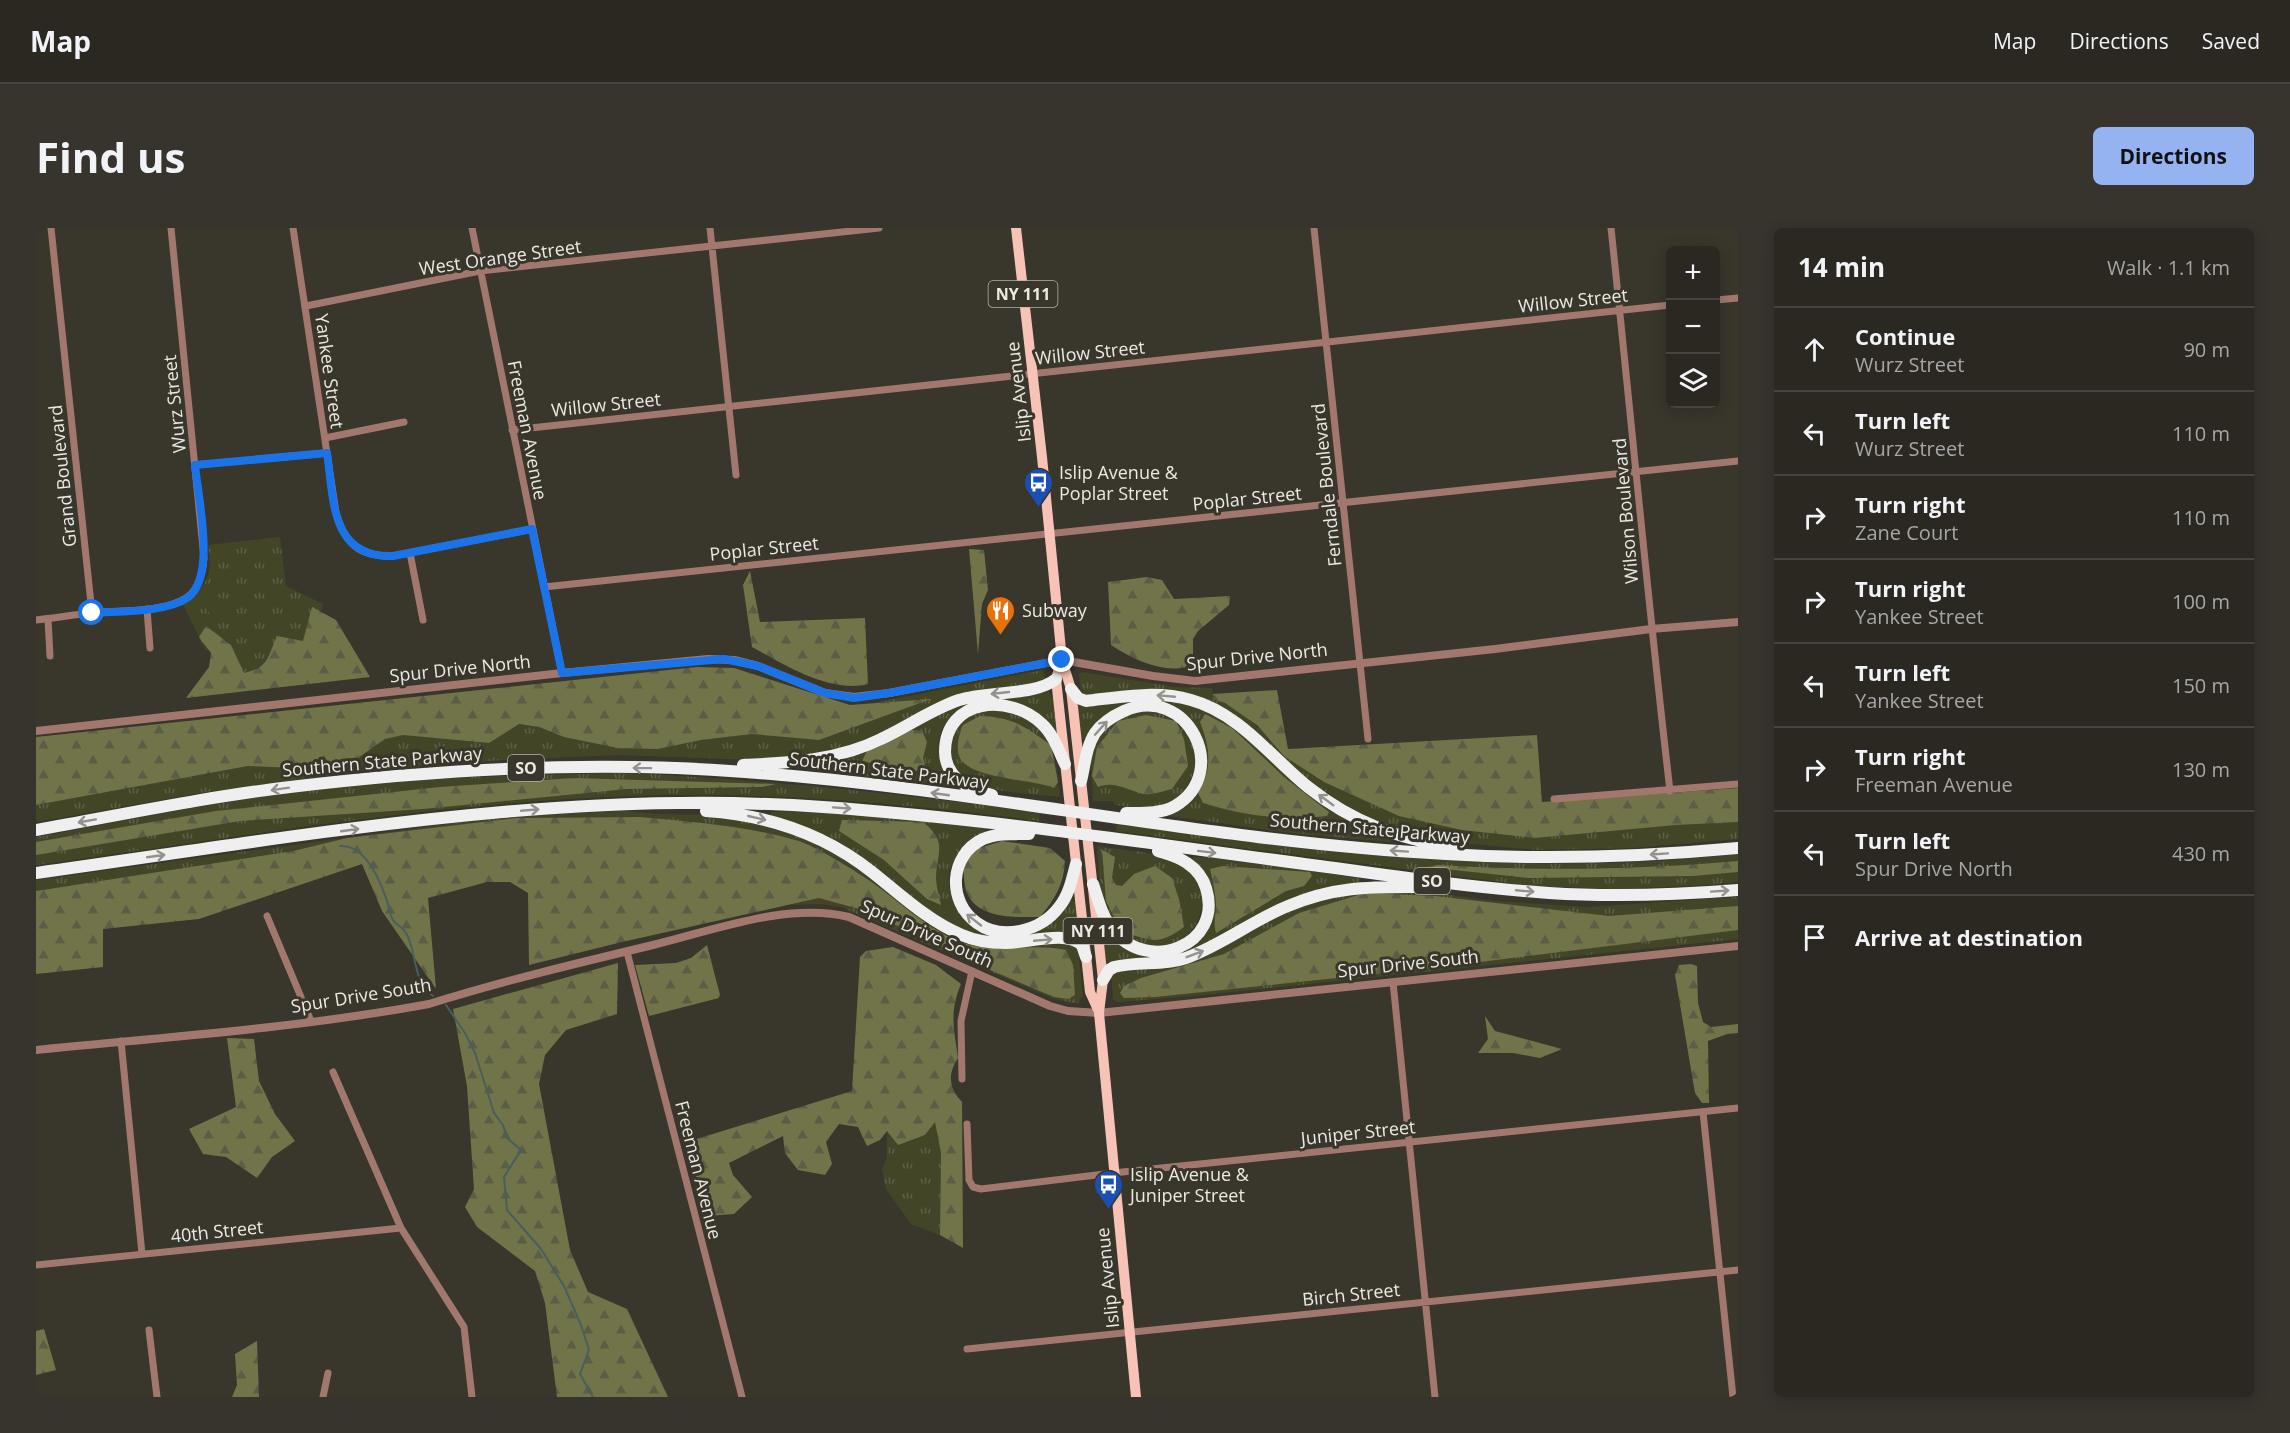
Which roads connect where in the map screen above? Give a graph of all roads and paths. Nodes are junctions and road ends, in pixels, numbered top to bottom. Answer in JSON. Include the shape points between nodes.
{"nodes":[{"id":1,"x":51,"y":228,"type":"edge"},
{"id":2,"x":171,"y":228,"type":"edge"},
{"id":3,"x":293,"y":228,"type":"edge"},
{"id":4,"x":472,"y":228,"type":"edge"},
{"id":5,"x":710,"y":228,"type":"edge"},
{"id":6,"x":879,"y":228,"type":"edge"},
{"id":7,"x":1016,"y":228,"type":"edge"},
{"id":8,"x":1314,"y":228,"type":"edge"},
{"id":9,"x":1611,"y":228,"type":"edge"},
{"id":10,"x":712,"y":246,"type":"junction"},
{"id":11,"x":480,"y":271,"type":"junction"},
{"id":12,"x":1738,"y":298,"type":"edge"},
{"id":13,"x":1720,"y":300,"type":"edge"},
{"id":14,"x":1666,"y":305,"type":"edge"},
{"id":15,"x":306,"y":306,"type":"junction"},
{"id":16,"x":1620,"y":310,"type":"junction"},
{"id":17,"x":1326,"y":342,"type":"junction"},
{"id":18,"x":1032,"y":373,"type":"junction"},
{"id":19,"x":730,"y":405,"type":"junction"},
{"id":20,"x":404,"y":423,"type":"dead end"},
{"id":21,"x":512,"y":430,"type":"junction"},
{"id":22,"x":325,"y":438,"type":"junction"},
{"id":23,"x":327,"y":453,"type":"junction"},
{"id":24,"x":1738,"y":461,"type":"edge"},
{"id":25,"x":195,"y":465,"type":"junction"},
{"id":26,"x":1638,"y":473,"type":"junction"},
{"id":27,"x":736,"y":476,"type":"dead end"},
{"id":28,"x":1343,"y":504,"type":"junction"},
{"id":29,"x":532,"y":529,"type":"junction"},
{"id":30,"x":1050,"y":533,"type":"junction"},
{"id":31,"x":410,"y":553,"type":"junction"},
{"id":32,"x":544,"y":587,"type":"junction"},
{"id":33,"x":147,"y":609,"type":"junction"},
{"id":34,"x":92,"y":613,"type":"junction"},
{"id":35,"x":48,"y":619,"type":"junction"},
{"id":36,"x":36,"y":620,"type":"edge"},
{"id":37,"x":423,"y":620,"type":"dead end"},
{"id":38,"x":1738,"y":622,"type":"edge"},
{"id":39,"x":1651,"y":629,"type":"junction"},
{"id":40,"x":150,"y":648,"type":"dead end"},
{"id":41,"x":50,"y":656,"type":"dead end"},
{"id":42,"x":1062,"y":660,"type":"junction"},
{"id":43,"x":1360,"y":662,"type":"junction"},
{"id":44,"x":562,"y":673,"type":"junction"},
{"id":45,"x":1056,"y":679,"type":"junction"},
{"id":46,"x":1071,"y":689,"type":"junction"},
{"id":47,"x":36,"y":731,"type":"edge"},
{"id":48,"x":1368,"y":739,"type":"dead end"},
{"id":49,"x":1065,"y":764,"type":"junction"},
{"id":50,"x":676,"y":768,"type":"junction"},
{"id":51,"x":1081,"y":781,"type":"junction"},
{"id":52,"x":1738,"y":784,"type":"edge"},
{"id":53,"x":1670,"y":791,"type":"junction"},
{"id":54,"x":1554,"y":798,"type":"dead end"},
{"id":55,"x":615,"y":804,"type":"junction"},
{"id":56,"x":1019,"y":804,"type":"junction"},
{"id":57,"x":1093,"y":814,"type":"junction"},
{"id":58,"x":36,"y":830,"type":"edge"},
{"id":59,"x":1058,"y":832,"type":"junction"},
{"id":60,"x":1128,"y":842,"type":"junction"},
{"id":61,"x":1738,"y":848,"type":"edge"},
{"id":62,"x":1499,"y":856,"type":"junction"},
{"id":63,"x":1076,"y":864,"type":"junction"},
{"id":64,"x":36,"y":873,"type":"edge"},
{"id":65,"x":1093,"y":884,"type":"junction"},
{"id":66,"x":1484,"y":887,"type":"junction"},
{"id":67,"x":1738,"y":890,"type":"edge"},
{"id":68,"x":267,"y":916,"type":"dead end"},
{"id":69,"x":1738,"y":946,"type":"edge"},
{"id":70,"x":627,"y":952,"type":"junction"},
{"id":71,"x":1086,"y":957,"type":"junction"},
{"id":72,"x":972,"y":971,"type":"junction"},
{"id":73,"x":1103,"y":980,"type":"junction"},
{"id":74,"x":1393,"y":982,"type":"junction"},
{"id":75,"x":1099,"y":1013,"type":"junction"},
{"id":76,"x":311,"y":1021,"type":"junction"},
{"id":77,"x":121,"y":1041,"type":"junction"},
{"id":78,"x":36,"y":1050,"type":"edge"},
{"id":79,"x":333,"y":1072,"type":"dead end"},
{"id":80,"x":962,"y":1078,"type":"dead end"},
{"id":81,"x":1738,"y":1108,"type":"edge"},
{"id":82,"x":1703,"y":1112,"type":"junction"},
{"id":83,"x":967,"y":1124,"type":"dead end"},
{"id":84,"x":1409,"y":1142,"type":"junction"},
{"id":85,"x":1113,"y":1173,"type":"junction"},
{"id":86,"x":401,"y":1228,"type":"junction"},
{"id":87,"x":142,"y":1254,"type":"junction"},
{"id":88,"x":36,"y":1265,"type":"edge"},
{"id":89,"x":1738,"y":1269,"type":"edge"},
{"id":90,"x":1719,"y":1271,"type":"junction"},
{"id":91,"x":1425,"y":1301,"type":"junction"},
{"id":92,"x":150,"y":1330,"type":"dead end"},
{"id":93,"x":1129,"y":1332,"type":"junction"},
{"id":94,"x":967,"y":1349,"type":"dead end"},
{"id":95,"x":328,"y":1373,"type":"dead end"},
{"id":96,"x":157,"y":1397,"type":"edge"},
{"id":97,"x":323,"y":1397,"type":"edge"},
{"id":98,"x":472,"y":1397,"type":"edge"},
{"id":99,"x":742,"y":1397,"type":"edge"},
{"id":100,"x":1136,"y":1397,"type":"edge"},
{"id":101,"x":1435,"y":1397,"type":"edge"},
{"id":102,"x":1733,"y":1397,"type":"edge"}],
"edges":[{"from":1,"to":34,"type":"street","name":"Grand Boulevard"},
{"from":2,"to":25,"type":"street","name":"Wurz Street"},
{"from":3,"to":15,"type":"street","name":"Yankee Street"},
{"from":4,"to":11,"type":"street","name":"Freeman Avenue"},
{"from":5,"to":10,"type":"street"},
{"from":6,"to":10,"type":"street","name":"West Orange Street"},
{"from":7,"to":18,"type":"main road","name":"Islip Avenue","number":"NY 111"},
{"from":8,"to":17,"type":"street","name":"Ferndale Boulevard"},
{"from":9,"to":16,"type":"street","name":"Wilson Boulevard"},
{"from":10,"to":11,"type":"street","name":"West Orange Street"},
{"from":10,"to":19,"type":"street"},
{"from":11,"to":15,"type":"street","name":"West Orange Street"},
{"from":11,"to":21,"type":"street","name":"Freeman Avenue"},
{"from":12,"to":13,"type":"street"},
{"from":14,"to":16,"type":"street","name":"Willow Street"},
{"from":15,"to":22,"type":"street","name":"Yankee Street"},
{"from":16,"to":17,"type":"street","name":"Willow Street"},
{"from":16,"to":26,"type":"street","name":"Wilson Boulevard"},
{"from":17,"to":18,"type":"street","name":"Willow Street"},
{"from":17,"to":28,"type":"street","name":"Ferndale Boulevard"},
{"from":18,"to":19,"type":"street","name":"Willow Street"},
{"from":18,"to":30,"type":"main road","name":"Islip Avenue","number":"NY 111"},
{"from":19,"to":21,"type":"street","name":"Willow Street"},
{"from":19,"to":27,"type":"street"},
{"from":20,"to":22,"type":"street"},
{"from":21,"to":29,"type":"street","name":"Freeman Avenue"},
{"from":22,"to":23,"type":"street","name":"Yankee Street"},
{"from":23,"to":25,"type":"street"},
{"from":23,"to":31,"type":"street","name":"Yankee Street","via":[[336,513],[346,538],[359,549],[380,556]]},
{"from":24,"to":26,"type":"street","name":"Poplar Street"},
{"from":25,"to":33,"type":"street","name":"Wurz Street","via":[[203,573],[188,598]]},
{"from":26,"to":28,"type":"street","name":"Poplar Street"},
{"from":26,"to":39,"type":"street","name":"Wilson Boulevard"},
{"from":28,"to":30,"type":"street","name":"Poplar Street"},
{"from":28,"to":43,"type":"street","name":"Ferndale Boulevard"},
{"from":29,"to":31,"type":"street","name":"Yankee Street"},
{"from":29,"to":32,"type":"street","name":"Freeman Avenue"},
{"from":30,"to":32,"type":"street","name":"Poplar Street"},
{"from":30,"to":42,"type":"main road","name":"Islip Avenue","number":"NY 111"},
{"from":31,"to":37,"type":"street"},
{"from":32,"to":44,"type":"street","name":"Freeman Avenue"},
{"from":33,"to":34,"type":"street","name":"Wurz Street"},
{"from":33,"to":40,"type":"street"},
{"from":34,"to":35,"type":"street","name":"Wurz Street"},
{"from":35,"to":36,"type":"street","name":"Wurz Street"},
{"from":35,"to":41,"type":"street"},
{"from":38,"to":39,"type":"street","name":"Spur Drive North"},
{"from":39,"to":43,"type":"street","name":"Spur Drive North"},
{"from":39,"to":53,"type":"street","name":"Wilson Boulevard"},
{"from":42,"to":43,"type":"street","name":"Spur Drive North","via":[[1195,681]]},
{"from":42,"to":44,"type":"street","name":"Spur Drive North","via":[[854,698],[825,693],[758,666],[724,659]]},
{"from":42,"to":45,"type":"main road","name":"Islip Avenue","number":"NY 111"},
{"from":42,"to":46,"type":"main road","name":"Islip Avenue","number":"NY 111"},
{"from":43,"to":48,"type":"street","name":"Ferndale Boulevard"},
{"from":44,"to":47,"type":"street","name":"Spur Drive North"},
{"from":45,"to":49,"type":"main road","name":"Islip Avenue","number":"NY 111"},
{"from":45,"to":50,"type":"highway","one_way":true,"via":[[1040,688],[959,700],[880,740],[847,752],[776,764]]},
{"from":46,"to":51,"type":"main road","name":"Islip Avenue","number":"NY 111"},
{"from":62,"to":46,"type":"highway","one_way":true,"via":[[1413,841],[1358,820],[1307,787],[1240,726],[1193,700],[1142,694],[1086,701]]},
{"from":49,"to":56,"type":"highway","via":[[1044,726],[1033,715],[1017,708],[983,706],[956,719],[945,744],[950,771],[971,788]]},
{"from":49,"to":63,"type":"main road","name":"Islip Avenue","number":"NY 111"},
{"from":56,"to":50,"type":"highway","name":"Southern State Parkway","number":"SO","one_way":true,"via":[[800,776]]},
{"from":50,"to":58,"type":"highway","name":"Southern State Parkway","number":"SO","one_way":true,"via":[[522,768],[371,778],[274,789]]},
{"from":51,"to":57,"type":"highway","one_way":true,"via":[[1095,733],[1106,721],[1133,707],[1149,705],[1181,716],[1197,741],[1201,755],[1196,784],[1175,806],[1158,812]]},
{"from":51,"to":65,"type":"main road","name":"Islip Avenue","number":"NY 111"},
{"from":52,"to":53,"type":"street"},
{"from":53,"to":54,"type":"street"},
{"from":55,"to":59,"type":"highway","number":"SO","one_way":true,"via":[[817,806]]},
{"from":64,"to":55,"type":"highway","number":"SO","one_way":true,"via":[[395,823]]},
{"from":55,"to":71,"type":"highway","one_way":true,"via":[[725,812],[787,826],[844,853],[942,926],[963,936],[1007,943],[1069,937],[1082,945]]},
{"from":56,"to":57,"type":"highway","name":"Southern State Parkway","number":"SO"},
{"from":62,"to":57,"type":"highway","name":"Southern State Parkway","number":"SO","one_way":true,"via":[[1314,843]]},
{"from":59,"to":60,"type":"highway","number":"SO"},
{"from":63,"to":59,"type":"highway","one_way":true,"via":[[1059,908],[1037,926],[1022,931],[993,931],[977,924],[958,900],[955,886],[962,858],[982,839]]},
{"from":60,"to":65,"type":"highway","via":[[1171,855],[1197,870],[1209,897],[1209,911],[1196,937],[1168,952],[1138,949],[1113,931]]},
{"from":60,"to":66,"type":"highway","number":"SO","one_way":true},
{"from":61,"to":62,"type":"highway","name":"Southern State Parkway","number":"SO","one_way":true,"via":[[1624,856]]},
{"from":63,"to":71,"type":"main road","name":"Islip Avenue","number":"NY 111"},
{"from":65,"to":73,"type":"main road","name":"Islip Avenue","number":"NY 111"},
{"from":66,"to":67,"type":"highway","number":"SO","one_way":true,"via":[[1612,895]]},
{"from":73,"to":66,"type":"highway","one_way":true,"via":[[1114,967],[1163,963],[1195,954],[1287,906],[1345,888]]},
{"from":68,"to":76,"type":"street"},
{"from":69,"to":74,"type":"street","name":"Spur Drive South"},
{"from":70,"to":72,"type":"street","name":"Spur Drive South","via":[[778,914],[828,912],[865,922]]},
{"from":70,"to":76,"type":"street","name":"Spur Drive South","via":[[429,1004]]},
{"from":70,"to":99,"type":"street","name":"Freeman Avenue"},
{"from":71,"to":75,"type":"main road","name":"Islip Avenue","number":"NY 111","via":[[1090,992]]},
{"from":72,"to":75,"type":"street","name":"Spur Drive South","via":[[1050,1006]]},
{"from":72,"to":80,"type":"street","via":[[961,1021]]},
{"from":73,"to":75,"type":"main road","name":"Islip Avenue","number":"NY 111"},
{"from":74,"to":75,"type":"street","name":"Spur Drive South"},
{"from":74,"to":84,"type":"street"},
{"from":75,"to":85,"type":"main road","name":"Islip Avenue","number":"NY 111"},
{"from":76,"to":77,"type":"street","name":"Spur Drive South"},
{"from":77,"to":78,"type":"street","name":"Spur Drive South"},
{"from":77,"to":87,"type":"street"},
{"from":79,"to":86,"type":"street"},
{"from":81,"to":82,"type":"street","name":"Juniper Street"},
{"from":82,"to":84,"type":"street","name":"Juniper Street"},
{"from":82,"to":90,"type":"street"},
{"from":83,"to":85,"type":"street","name":"Juniper Street","via":[[969,1180],[973,1187]]},
{"from":84,"to":85,"type":"street","name":"Juniper Street"},
{"from":84,"to":91,"type":"street"},
{"from":85,"to":93,"type":"main road","name":"Islip Avenue","number":"NY 111"},
{"from":86,"to":87,"type":"street","name":"40th Street"},
{"from":86,"to":98,"type":"street","via":[[464,1327]]},
{"from":87,"to":88,"type":"street","name":"40th Street"},
{"from":89,"to":90,"type":"street","name":"Birch Street"},
{"from":90,"to":91,"type":"street","name":"Birch Street"},
{"from":90,"to":102,"type":"street"},
{"from":91,"to":93,"type":"street","name":"Birch Street"},
{"from":91,"to":101,"type":"street"},
{"from":92,"to":96,"type":"street"},
{"from":93,"to":94,"type":"street","name":"Birch Street"},
{"from":93,"to":100,"type":"main road","name":"Islip Avenue","number":"NY 111"},
{"from":95,"to":97,"type":"street"}]}
